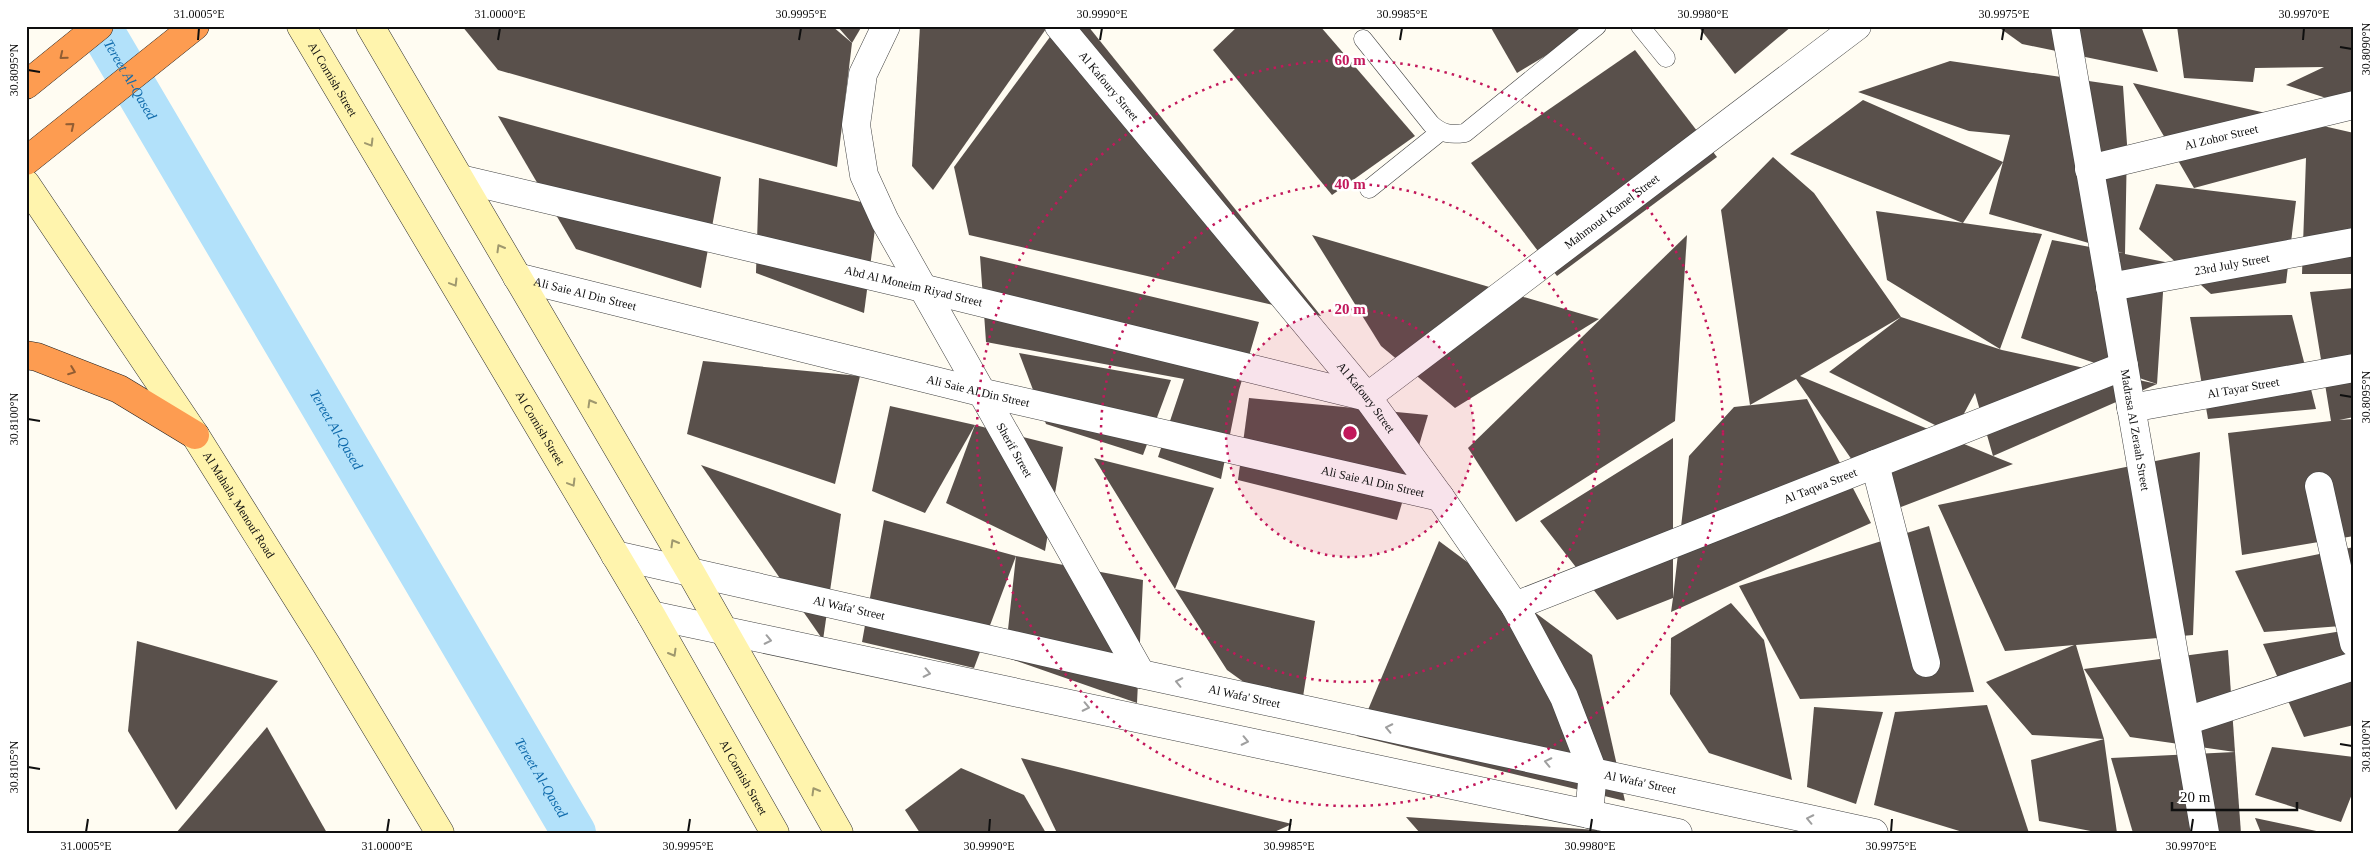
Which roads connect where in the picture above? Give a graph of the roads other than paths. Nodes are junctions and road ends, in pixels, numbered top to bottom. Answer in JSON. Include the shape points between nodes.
{"nodes":[{"id":1,"x":99,"y":26,"type":"edge"},
{"id":2,"x":195,"y":26,"type":"edge"},
{"id":3,"x":301,"y":26,"type":"edge"},
{"id":4,"x":370,"y":26,"type":"edge"},
{"id":5,"x":886,"y":26,"type":"edge"},
{"id":6,"x":1059,"y":26,"type":"edge"},
{"id":7,"x":1597,"y":26,"type":"edge"},
{"id":8,"x":1640,"y":26,"type":"edge"},
{"id":9,"x":1857,"y":26,"type":"edge"},
{"id":10,"x":2065,"y":26,"type":"edge"},
{"id":11,"x":1363,"y":39,"type":"dead end"},
{"id":12,"x":1666,"y":58,"type":"dead end"},
{"id":13,"x":26,"y":85,"type":"edge"},
{"id":14,"x":2354,"y":104,"type":"edge"},
{"id":15,"x":1440,"y":132,"type":"junction"},
{"id":16,"x":30,"y":159,"type":"edge"},
{"id":17,"x":2090,"y":169,"type":"junction"},
{"id":18,"x":461,"y":179,"type":"junction"},
{"id":19,"x":26,"y":184,"type":"edge"},
{"id":20,"x":1369,"y":189,"type":"dead end"},
{"id":21,"x":2354,"y":242,"type":"edge"},
{"id":22,"x":517,"y":276,"type":"junction"},
{"id":23,"x":2110,"y":286,"type":"junction"},
{"id":24,"x":922,"y":288,"type":"junction"},
{"id":25,"x":26,"y":355,"type":"edge"},
{"id":26,"x":2124,"y":366,"type":"junction"},
{"id":27,"x":2354,"y":368,"type":"edge"},
{"id":28,"x":980,"y":392,"type":"junction"},
{"id":29,"x":1366,"y":397,"type":"junction"},
{"id":30,"x":2131,"y":408,"type":"junction"},
{"id":31,"x":195,"y":435,"type":"junction"},
{"id":32,"x":1876,"y":464,"type":"junction"},
{"id":33,"x":2319,"y":486,"type":"dead end"},
{"id":34,"x":1440,"y":497,"type":"junction"},
{"id":35,"x":615,"y":555,"type":"junction"},
{"id":36,"x":691,"y":573,"type":"junction"},
{"id":37,"x":1515,"y":606,"type":"junction"},
{"id":38,"x":652,"y":615,"type":"junction"},
{"id":39,"x":722,"y":630,"type":"junction"},
{"id":40,"x":2354,"y":643,"type":"edge"},
{"id":41,"x":1926,"y":663,"type":"dead end"},
{"id":42,"x":2354,"y":666,"type":"edge"},
{"id":43,"x":1141,"y":674,"type":"junction"},
{"id":44,"x":2186,"y":721,"type":"junction"},
{"id":45,"x":1594,"y":772,"type":"junction"},
{"id":46,"x":1589,"y":814,"type":"junction"},
{"id":47,"x":440,"y":833,"type":"edge"},
{"id":48,"x":775,"y":833,"type":"edge"},
{"id":49,"x":839,"y":833,"type":"edge"},
{"id":50,"x":1678,"y":833,"type":"edge"},
{"id":51,"x":1874,"y":833,"type":"edge"},
{"id":52,"x":2206,"y":833,"type":"edge"}],
"edges":[{"from":1,"to":13,"type":"highway","one_way":true},
{"from":16,"to":2,"type":"highway","one_way":true},
{"from":3,"to":35,"type":"main road","name":"Al Cornish Street","one_way":true},
{"from":4,"to":18,"type":"main road"},
{"from":5,"to":24,"type":"street","name":"Sherif Street","via":[[863,74],[856,125],[864,175]]},
{"from":6,"to":29,"type":"street","name":"Al Kafoury Street"},
{"from":7,"to":15,"type":"lane","via":[[1465,133]]},
{"from":8,"to":12,"type":"lane"},
{"from":9,"to":29,"type":"street","name":"Mahmoud Kamel Street"},
{"from":10,"to":17,"type":"street","name":"Madrasa Al Zeraah Street"},
{"from":11,"to":15,"type":"lane"},
{"from":14,"to":17,"type":"street","name":"Al Zohor Street"},
{"from":15,"to":20,"type":"lane"},
{"from":17,"to":23,"type":"street","name":"Madrasa Al Zeraah Street"},
{"from":22,"to":18,"type":"main road","one_way":true},
{"from":18,"to":24,"type":"street","name":"Abd Al Moneim Riyad Street"},
{"from":19,"to":31,"type":"main road","name":"Al Mahala, Menouf Road"},
{"from":21,"to":23,"type":"street","name":"23rd July Street"},
{"from":22,"to":28,"type":"street","name":"Ali Saie Al Din Street"},
{"from":36,"to":22,"type":"main road","one_way":true},
{"from":23,"to":26,"type":"street","name":"Madrasa Al Zeraah Street"},
{"from":24,"to":28,"type":"street","name":"Sherif Street"},
{"from":24,"to":29,"type":"street","name":"Abd Al Moneim Riyad Street"},
{"from":25,"to":31,"type":"highway","one_way":true,"via":[[119,389]]},
{"from":26,"to":30,"type":"street","name":"Madrasa Al Zeraah Street"},
{"from":26,"to":32,"type":"street","name":"Al Taqwa Street"},
{"from":27,"to":30,"type":"street","name":"Al Tayar Street"},
{"from":28,"to":34,"type":"street","name":"Ali Saie Al Din Street"},
{"from":28,"to":43,"type":"street","name":"Sherif Street"},
{"from":29,"to":34,"type":"street","name":"Al Kafoury Street"},
{"from":30,"to":44,"type":"street","name":"Madrasa Al Zeraah Street"},
{"from":31,"to":47,"type":"main road","name":"Al Mahala, Menouf Road"},
{"from":32,"to":37,"type":"street","name":"Al Taqwa Street"},
{"from":32,"to":41,"type":"street"},
{"from":33,"to":40,"type":"street"},
{"from":34,"to":37,"type":"street","name":"Al Kafoury Street"},
{"from":35,"to":36,"type":"street","name":"Al Wafa' Street"},
{"from":35,"to":38,"type":"main road","name":"Al Cornish Street"},
{"from":36,"to":39,"type":"main road"},
{"from":36,"to":43,"type":"street","name":"Al Wafa' Street"},
{"from":37,"to":45,"type":"street","name":"Al Kafoury Street","via":[[1564,697]]},
{"from":38,"to":39,"type":"street"},
{"from":38,"to":48,"type":"main road","name":"Al Cornish Street","one_way":true},
{"from":39,"to":46,"type":"street","one_way":true},
{"from":49,"to":39,"type":"main road","one_way":true},
{"from":42,"to":44,"type":"street"},
{"from":45,"to":43,"type":"street","name":"Al Wafa' Street","one_way":true},
{"from":44,"to":52,"type":"street","name":"Madrasa Al Zeraah Street"},
{"from":45,"to":46,"type":"street","name":"Al Kafoury Street"},
{"from":51,"to":45,"type":"street","name":"Al Wafa' Street","one_way":true},
{"from":46,"to":50,"type":"street"}]}
